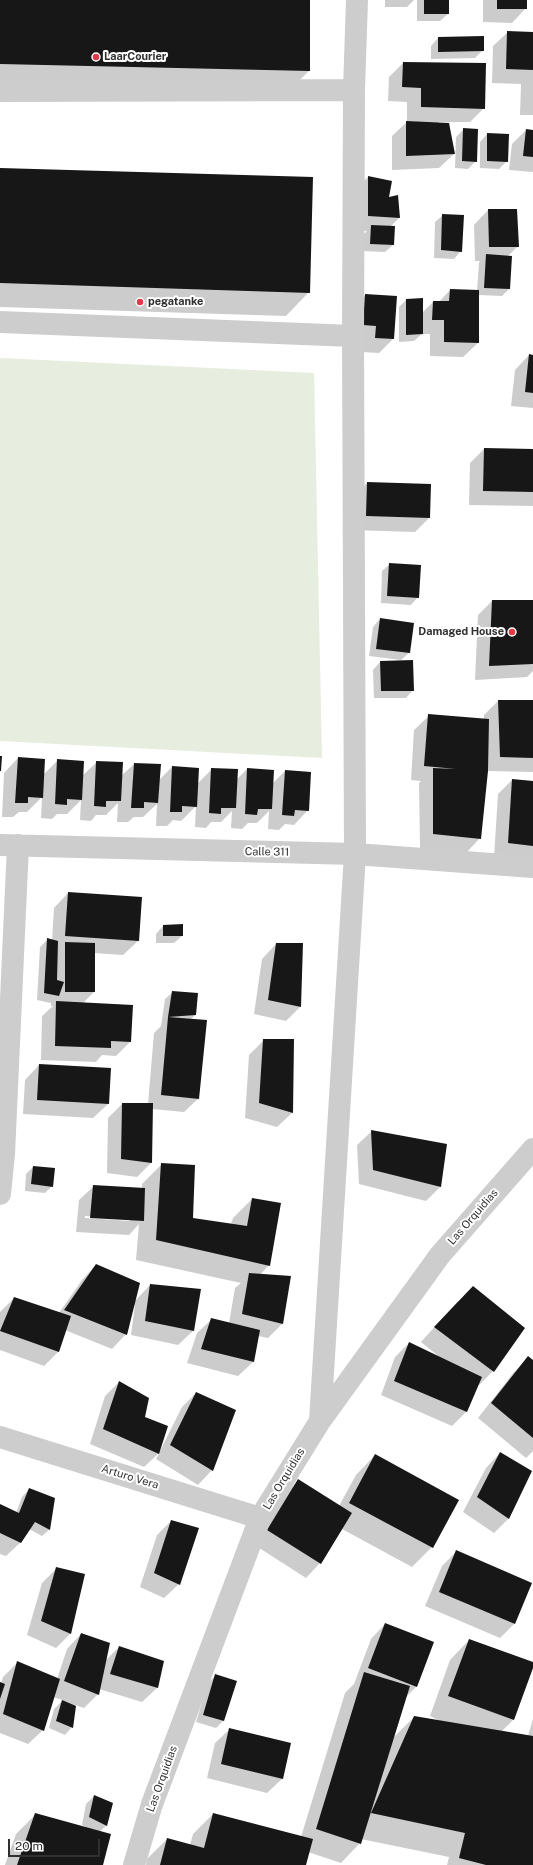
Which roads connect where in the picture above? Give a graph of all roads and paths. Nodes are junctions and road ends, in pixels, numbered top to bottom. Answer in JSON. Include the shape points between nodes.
{"nodes":[{"id":1,"x":357,"y":0,"type":"edge"},
{"id":2,"x":354,"y":90,"type":"junction"},
{"id":3,"x":0,"y":92,"type":"edge"},
{"id":4,"x":0,"y":322,"type":"edge"},
{"id":5,"x":353,"y":336,"type":"junction"},
{"id":6,"x":9,"y":845,"type":"edge"},
{"id":7,"x":355,"y":854,"type":"junction"},
{"id":8,"x":533,"y":866,"type":"edge"},
{"id":9,"x":533,"y":1149,"type":"edge"},
{"id":10,"x":0,"y":1194,"type":"edge"},
{"id":11,"x":320,"y":1421,"type":"junction"},
{"id":12,"x":0,"y":1437,"type":"edge"},
{"id":13,"x":260,"y":1518,"type":"junction"},
{"id":14,"x":134,"y":1865,"type":"edge"}],
"edges":[{"from":1,"to":2,"type":"street"},
{"from":2,"to":3,"type":"street"},
{"from":2,"to":5,"type":"street"},
{"from":4,"to":5,"type":"street"},
{"from":5,"to":7,"type":"street"},
{"from":6,"to":7,"type":"street","name":"Calle 311"},
{"from":6,"to":10,"type":"street","via":[[4,1154]]},
{"from":7,"to":8,"type":"street","name":"Calle 311"},
{"from":7,"to":11,"type":"street"},
{"from":9,"to":11,"type":"street","name":"Las Orquidias","via":[[440,1255]]},
{"from":11,"to":13,"type":"street","name":"Las Orquidias"},
{"from":12,"to":13,"type":"street","name":"Arturo Vera"},
{"from":13,"to":14,"type":"street","name":"Las Orquidias","via":[[152,1804]]}]}
